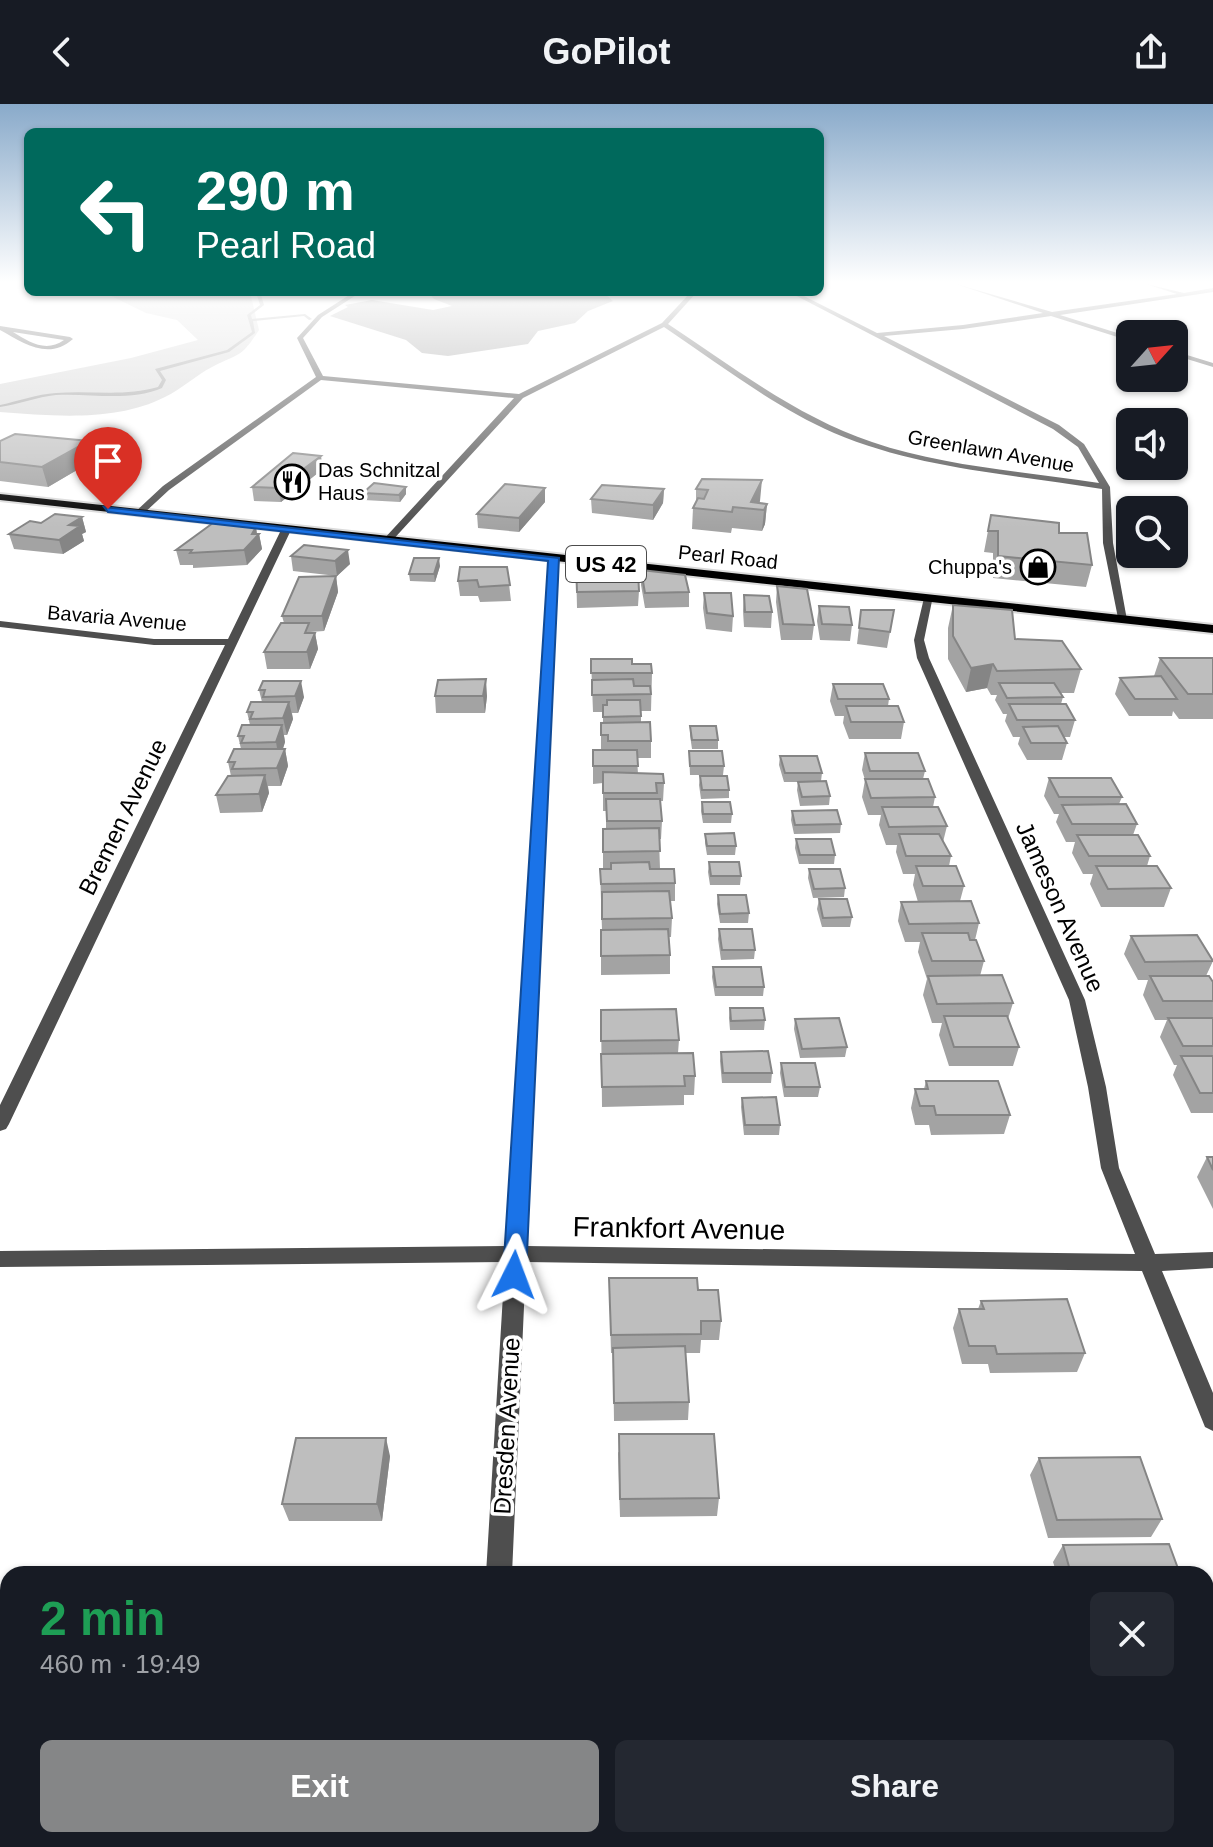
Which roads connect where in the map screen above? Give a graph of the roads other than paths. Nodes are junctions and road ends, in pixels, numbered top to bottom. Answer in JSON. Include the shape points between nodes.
{"nodes":[{"id":1,"x":314,"y":365,"type":"edge"},
{"id":2,"x":581,"y":365,"type":"edge"},
{"id":3,"x":727,"y":365,"type":"edge"},
{"id":4,"x":935,"y":365,"type":"edge"},
{"id":5,"x":320,"y":378,"type":"junction"},
{"id":6,"x":520,"y":396,"type":"junction"},
{"id":7,"x":1106,"y":487,"type":"junction"},
{"id":8,"x":0,"y":497,"type":"edge"},
{"id":9,"x":139,"y":513,"type":"junction"},
{"id":10,"x":286,"y":530,"type":"junction"},
{"id":11,"x":387,"y":541,"type":"junction"},
{"id":12,"x":553,"y":558,"type":"junction"},
{"id":13,"x":929,"y":598,"type":"junction"},
{"id":14,"x":1123,"y":618,"type":"junction"},
{"id":15,"x":0,"y":624,"type":"edge"},
{"id":16,"x":1213,"y":629,"type":"edge"},
{"id":17,"x":232,"y":642,"type":"junction"},
{"id":18,"x":0,"y":1124,"type":"edge"},
{"id":19,"x":516,"y":1254,"type":"junction"},
{"id":20,"x":0,"y":1259,"type":"edge"},
{"id":21,"x":1213,"y":1260,"type":"edge"},
{"id":22,"x":1148,"y":1263,"type":"junction"},
{"id":23,"x":1213,"y":1420,"type":"edge"},
{"id":24,"x":499,"y":1566,"type":"edge"}],
"edges":[{"from":1,"to":5,"type":"street"},
{"from":2,"to":6,"type":"street"},
{"from":3,"to":7,"type":"street","name":"Greenlawn Avenue","via":[[801,414],[887,449],[960,466]]},
{"from":4,"to":7,"type":"street","via":[[1056,427],[1081,446]]},
{"from":5,"to":6,"type":"street"},
{"from":5,"to":9,"type":"street"},
{"from":6,"to":11,"type":"street"},
{"from":7,"to":14,"type":"street","via":[[1108,543]]},
{"from":8,"to":9,"type":"main road","name":"Pearl Road","number":"US 42"},
{"from":9,"to":10,"type":"main road","name":"Pearl Road","number":"US 42"},
{"from":10,"to":11,"type":"main road","name":"Pearl Road","number":"US 42"},
{"from":10,"to":17,"type":"street","name":"Bremen Avenue"},
{"from":11,"to":12,"type":"main road","name":"Pearl Road","number":"US 42"},
{"from":12,"to":13,"type":"main road","name":"Pearl Road","number":"US 42"},
{"from":12,"to":19,"type":"street","name":"Dresden Avenue"},
{"from":13,"to":14,"type":"main road","name":"Pearl Road","number":"US 42"},
{"from":13,"to":22,"type":"street","name":"Jameson Avenue","via":[[919,640],[923,658],[1077,1000],[1110,1168]]},
{"from":14,"to":16,"type":"main road","name":"Pearl Road","number":"US 42"},
{"from":15,"to":17,"type":"street","name":"Bavaria Avenue","via":[[154,642]]},
{"from":17,"to":18,"type":"street","name":"Bremen Avenue"},
{"from":19,"to":20,"type":"street","name":"Frankfort Avenue"},
{"from":19,"to":22,"type":"street","name":"Frankfort Avenue"},
{"from":19,"to":24,"type":"street","name":"Dresden Avenue"},
{"from":21,"to":22,"type":"street","name":"Frankfort Avenue"},
{"from":22,"to":23,"type":"street","name":"Jameson Avenue"}]}
